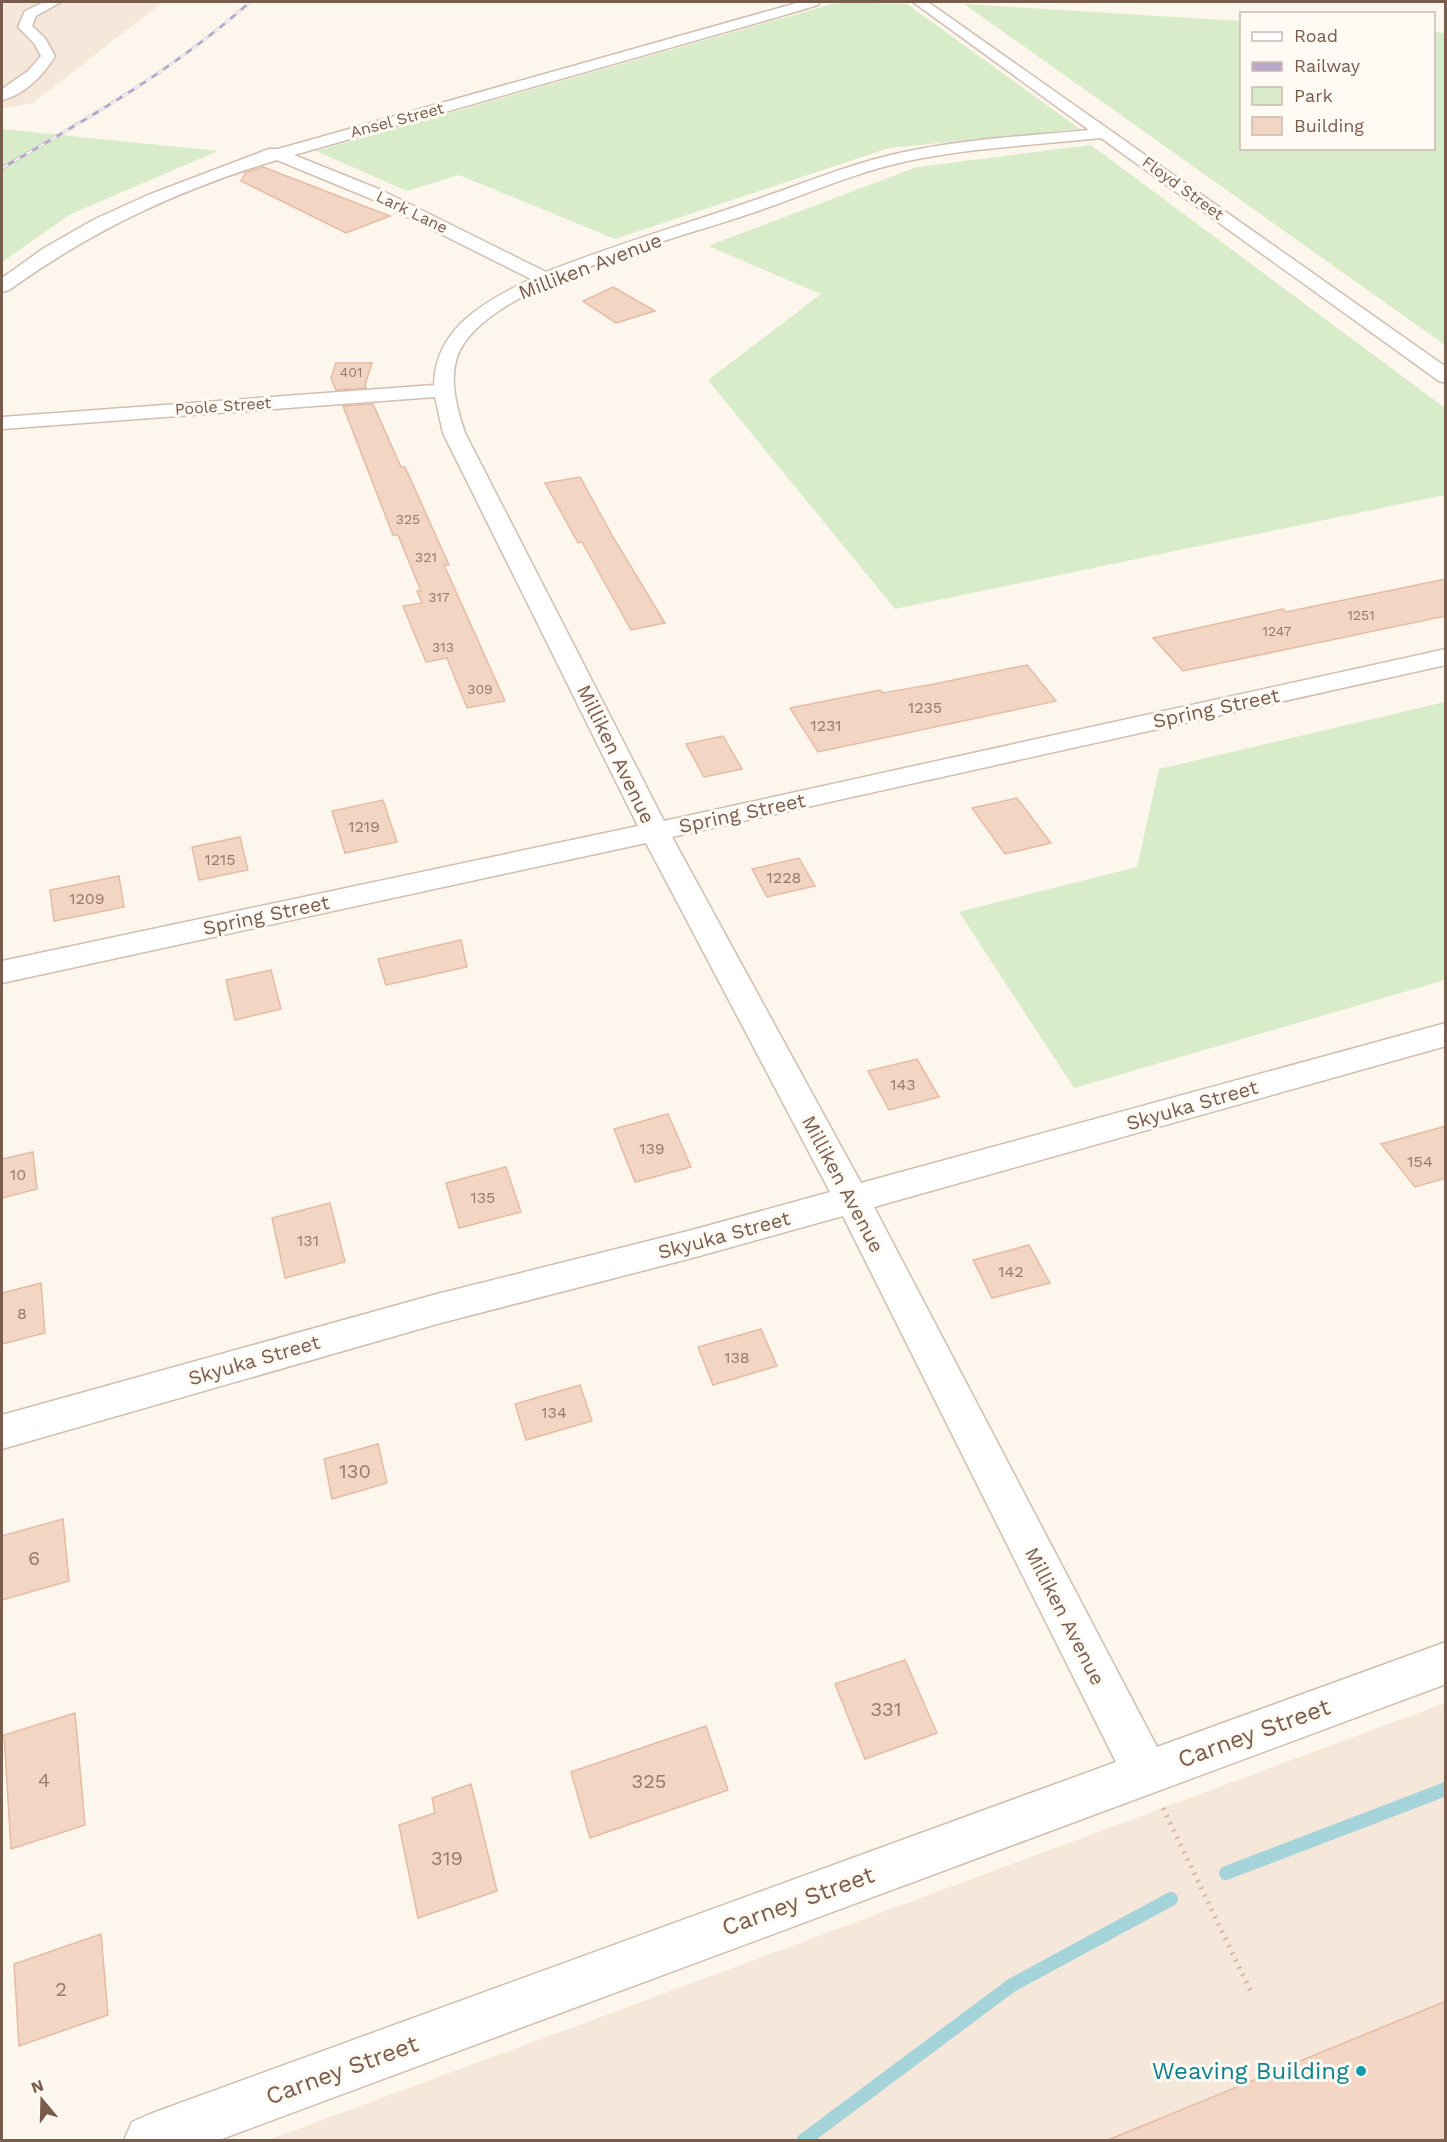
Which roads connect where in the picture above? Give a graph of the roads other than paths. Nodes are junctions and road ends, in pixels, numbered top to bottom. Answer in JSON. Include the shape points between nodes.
{"nodes":[{"id":1,"x":54,"y":2,"type":"edge"},
{"id":2,"x":813,"y":2,"type":"edge"},
{"id":3,"x":920,"y":2,"type":"edge"},
{"id":4,"x":2,"y":95,"type":"edge"},
{"id":5,"x":1106,"y":133,"type":"junction"},
{"id":6,"x":275,"y":153,"type":"junction"},
{"id":7,"x":545,"y":279,"type":"junction"},
{"id":8,"x":2,"y":286,"type":"edge"},
{"id":9,"x":1446,"y":377,"type":"edge"},
{"id":10,"x":444,"y":390,"type":"junction"},
{"id":11,"x":2,"y":423,"type":"edge"},
{"id":12,"x":1446,"y":657,"type":"edge"},
{"id":13,"x":655,"y":832,"type":"junction"},
{"id":14,"x":2,"y":972,"type":"edge"},
{"id":15,"x":1446,"y":1034,"type":"edge"},
{"id":16,"x":852,"y":1199,"type":"junction"},
{"id":17,"x":2,"y":1432,"type":"edge"},
{"id":18,"x":1446,"y":1663,"type":"edge"},
{"id":19,"x":1146,"y":1773,"type":"junction"},
{"id":20,"x":150,"y":2140,"type":"edge"}],
"edges":[{"from":1,"to":4,"type":"street","via":[[30,14],[25,27],[40,41],[48,56],[33,76]]},
{"from":2,"to":6,"type":"street","name":"Ansel Street"},
{"from":3,"to":5,"type":"street","name":"Floyd Street"},
{"from":5,"to":7,"type":"street","name":"Milliken Avenue","via":[[952,149],[876,163]]},
{"from":5,"to":9,"type":"street","name":"Floyd Street"},
{"from":6,"to":7,"type":"street","name":"Lark Lane","via":[[375,194]]},
{"from":6,"to":8,"type":"street","name":"Ansel Street","via":[[186,184],[98,224]]},
{"from":7,"to":10,"type":"street","name":"Milliken Avenue","via":[[493,306],[455,341],[445,369]]},
{"from":10,"to":11,"type":"street","name":"Poole Street"},
{"from":10,"to":13,"type":"street","name":"Milliken Avenue","via":[[454,433]]},
{"from":12,"to":13,"type":"street","name":"Spring Street"},
{"from":13,"to":14,"type":"street","name":"Spring Street"},
{"from":13,"to":16,"type":"street","name":"Milliken Avenue"},
{"from":15,"to":16,"type":"street","name":"Skyuka Street"},
{"from":16,"to":17,"type":"street","name":"Skyuka Street","via":[[437,1309]]},
{"from":16,"to":19,"type":"street","name":"Milliken Avenue"},
{"from":18,"to":19,"type":"street","name":"Carney Street"},
{"from":19,"to":20,"type":"street","name":"Carney Street"}]}
